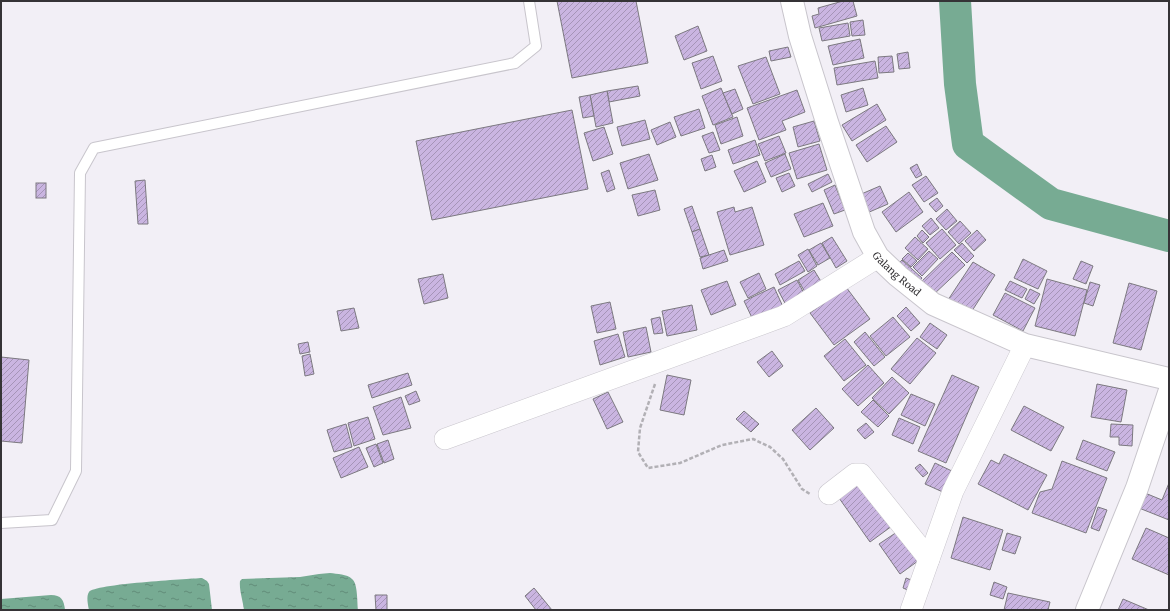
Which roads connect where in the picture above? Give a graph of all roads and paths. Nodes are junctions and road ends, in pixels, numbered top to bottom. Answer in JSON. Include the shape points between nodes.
{"nodes":[{"id":1,"x":529,"y":1,"type":"edge"},
{"id":2,"x":792,"y":1,"type":"edge"},
{"id":3,"x":878,"y":257,"type":"junction"},
{"id":4,"x":1025,"y":345,"type":"junction"},
{"id":5,"x":664,"y":359,"type":"junction"},
{"id":6,"x":1169,"y":379,"type":"edge"},
{"id":7,"x":1169,"y":393,"type":"edge"},
{"id":8,"x":445,"y":439,"type":"dead end"},
{"id":9,"x":829,"y":494,"type":"joint"},
{"id":10,"x":1,"y":523,"type":"edge"},
{"id":11,"x":929,"y":559,"type":"junction"},
{"id":12,"x":911,"y":610,"type":"edge"},
{"id":13,"x":1087,"y":610,"type":"edge"}],
"edges":[{"from":1,"to":10,"type":"lane","via":[[536,46],[515,63],[94,148],[80,172],[76,471],[52,520]]},
{"from":2,"to":3,"type":"street","name":"Galang Road","via":[[800,36],[856,209],[864,232]]},
{"from":3,"to":4,"type":"street","name":"Galang Road","via":[[933,304]]},
{"from":3,"to":5,"type":"street","via":[[784,316]]},
{"from":4,"to":6,"type":"street","name":"Galang Road"},
{"from":4,"to":11,"type":"street","via":[[953,491]]},
{"from":5,"to":8,"type":"street"},
{"from":5,"to":9,"type":"path","via":[[640,428],[638,452],[648,468],[680,463],[722,445],[753,439],[770,447],[783,459],[802,489],[817,499]]},
{"from":7,"to":13,"type":"street","via":[[1137,488]]},
{"from":9,"to":11,"type":"street","via":[[855,474],[861,474]]},
{"from":11,"to":12,"type":"street"}]}
